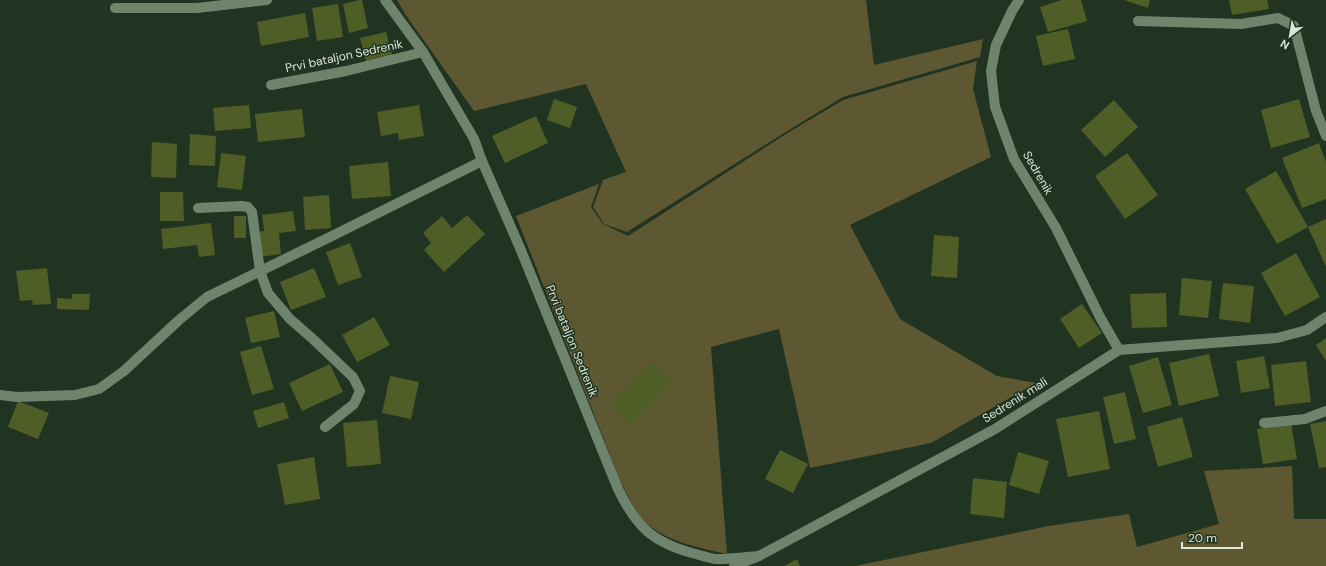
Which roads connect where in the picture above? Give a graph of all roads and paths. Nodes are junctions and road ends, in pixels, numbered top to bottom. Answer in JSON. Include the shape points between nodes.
{"nodes":[{"id":1,"x":267,"y":0,"type":"edge"},
{"id":2,"x":385,"y":0,"type":"edge"},
{"id":3,"x":1019,"y":0,"type":"edge"},
{"id":4,"x":115,"y":8,"type":"dead end"},
{"id":5,"x":1138,"y":20,"type":"dead end"},
{"id":6,"x":423,"y":52,"type":"junction"},
{"id":7,"x":271,"y":86,"type":"dead end"},
{"id":8,"x":1326,"y":136,"type":"edge"},
{"id":9,"x":482,"y":161,"type":"junction"},
{"id":10,"x":198,"y":208,"type":"dead end"},
{"id":11,"x":260,"y":271,"type":"junction"},
{"id":12,"x":1326,"y":317,"type":"edge"},
{"id":13,"x":1119,"y":350,"type":"junction"},
{"id":14,"x":0,"y":395,"type":"edge"},
{"id":15,"x":1326,"y":410,"type":"edge"},
{"id":16,"x":1264,"y":423,"type":"dead end"},
{"id":17,"x":325,"y":427,"type":"dead end"},
{"id":18,"x":759,"y":556,"type":"junction"},
{"id":19,"x":734,"y":566,"type":"edge"}],
"edges":[{"from":1,"to":4,"type":"street","via":[[197,8]]},
{"from":2,"to":6,"type":"street","name":"Prvi bataljon Sedrenik"},
{"from":3,"to":13,"type":"street","name":"Sedrenik","via":[[996,45],[991,71],[995,107],[1014,159],[1056,228]]},
{"from":5,"to":8,"type":"street","via":[[1241,24],[1278,18],[1294,26],[1316,111]]},
{"from":6,"to":7,"type":"street","name":"Prvi bataljon Sedrenik"},
{"from":6,"to":9,"type":"street","name":"Prvi bataljon Sedrenik","via":[[474,139]]},
{"from":9,"to":11,"type":"street"},
{"from":9,"to":18,"type":"street","name":"Prvi bataljon Sedrenik","via":[[628,509],[642,527],[659,540],[688,551],[715,559]]},
{"from":10,"to":11,"type":"street","via":[[248,207],[252,212]]},
{"from":11,"to":14,"type":"street","via":[[207,297],[124,371],[99,389],[75,396]]},
{"from":11,"to":17,"type":"street","via":[[268,293],[286,314],[353,377],[360,391],[354,404]]},
{"from":12,"to":13,"type":"street","name":"Sedrenik mali","via":[[1307,330],[1277,338]]},
{"from":13,"to":18,"type":"street","name":"Sedrenik mali","via":[[995,429]]},
{"from":15,"to":16,"type":"street","via":[[1305,419]]},
{"from":18,"to":19,"type":"street","name":"Sedrenik mali"}]}
